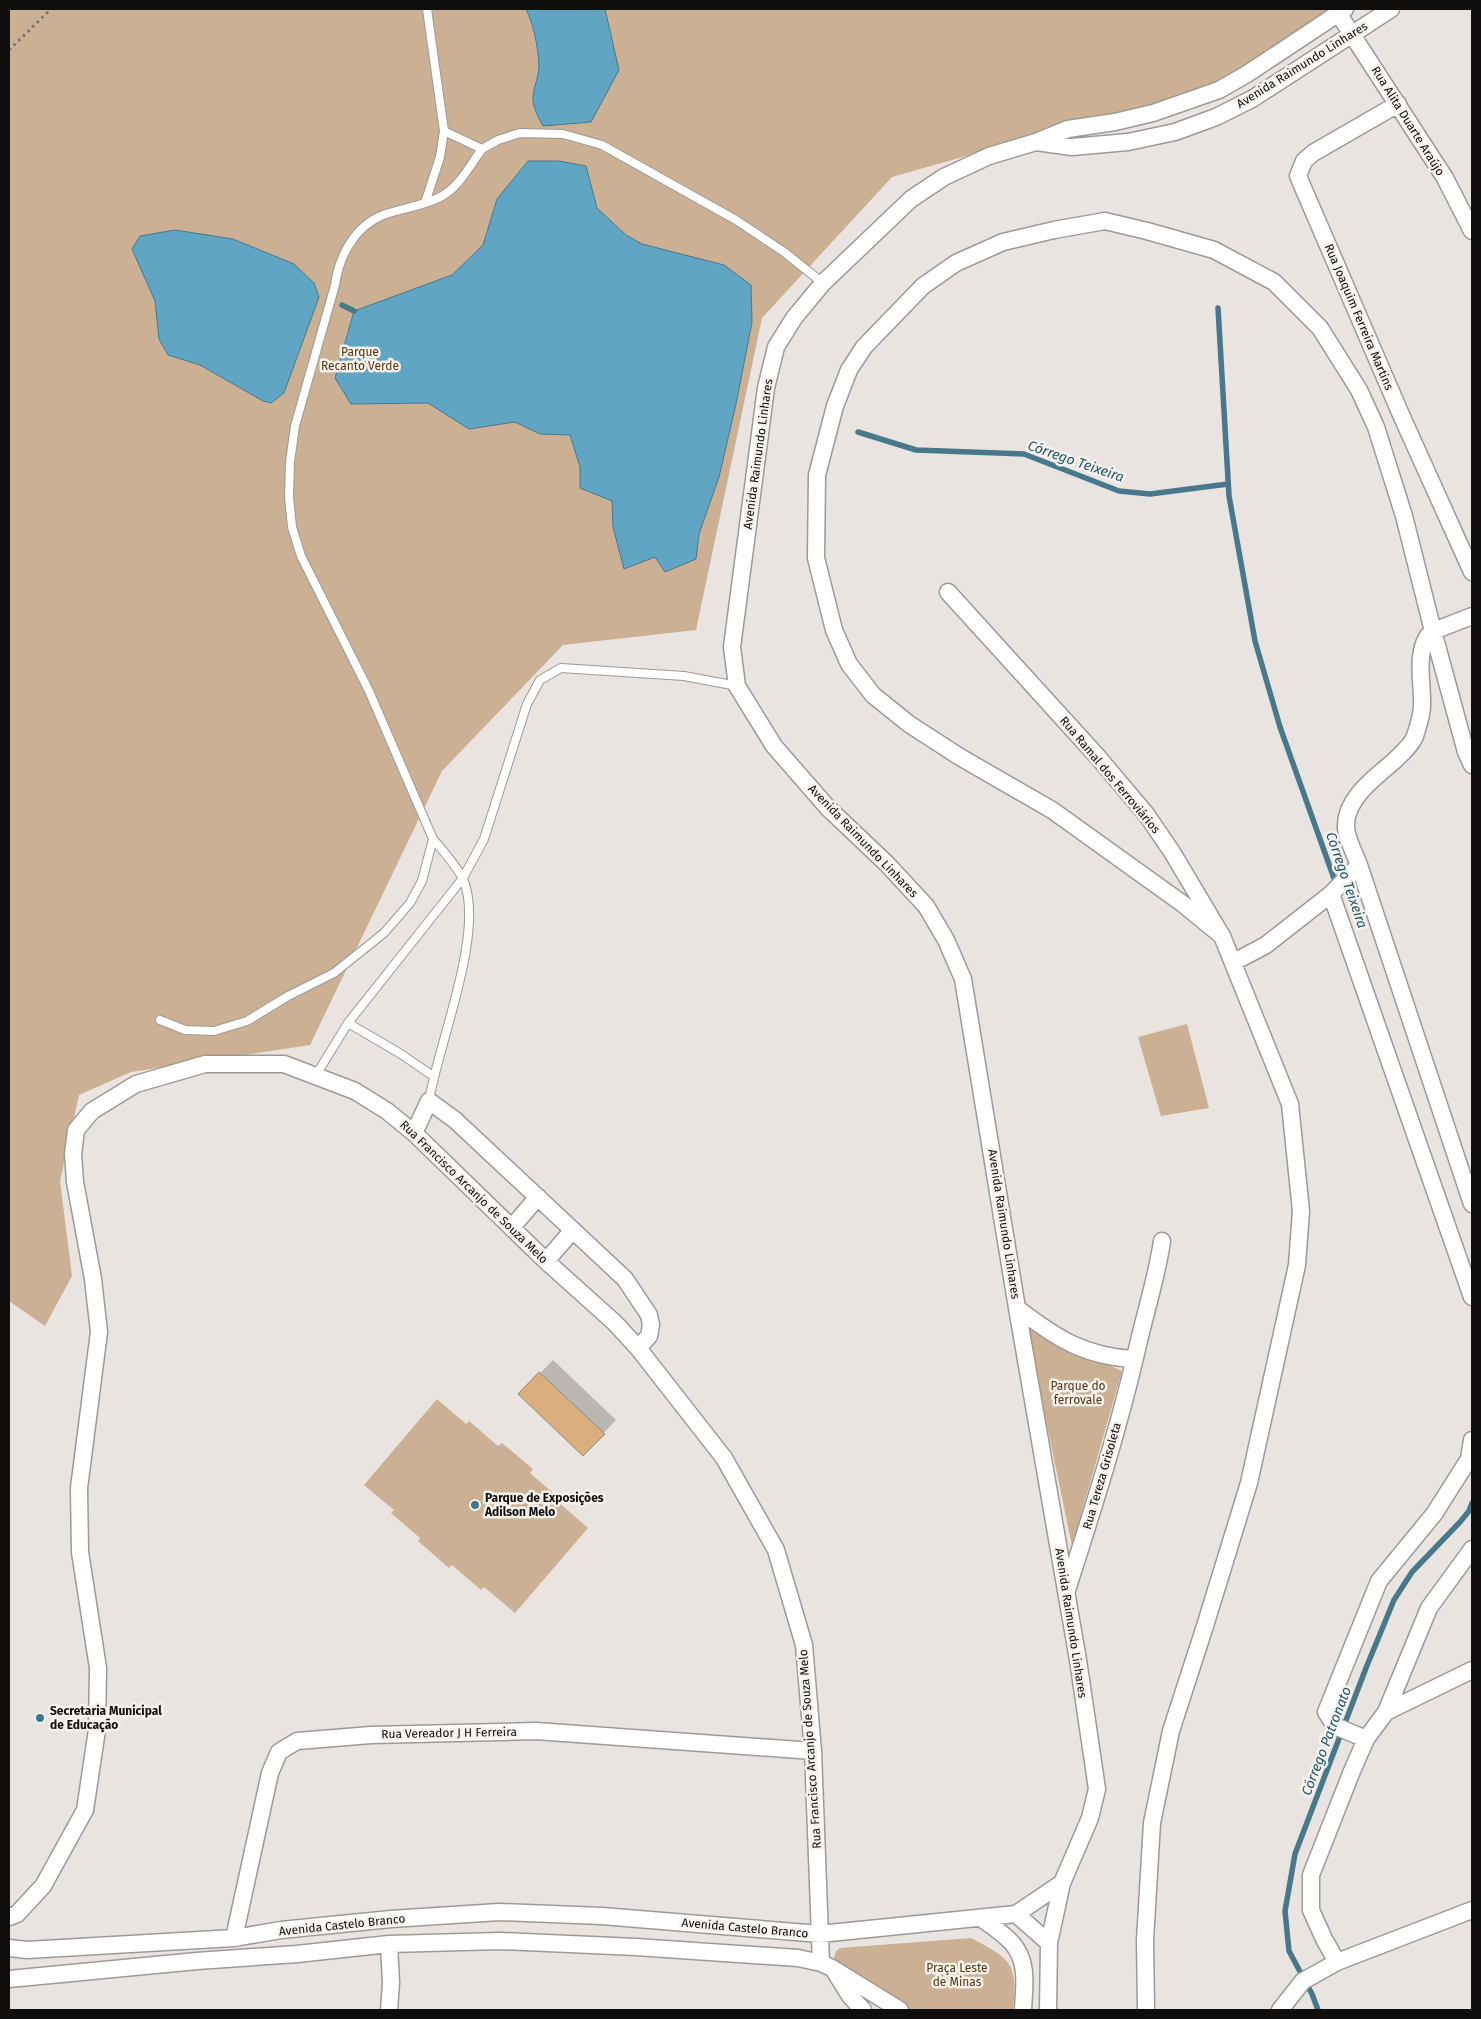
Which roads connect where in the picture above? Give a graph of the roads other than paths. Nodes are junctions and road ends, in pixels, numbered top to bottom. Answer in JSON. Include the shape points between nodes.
{"nodes":[{"id":1,"x":427,"y":9,"type":"edge"},
{"id":2,"x":1391,"y":9,"type":"edge"},
{"id":3,"x":1342,"y":11,"type":"edge"},
{"id":4,"x":1352,"y":34,"type":"junction"},
{"id":5,"x":1398,"y":104,"type":"junction"},
{"id":6,"x":444,"y":131,"type":"junction"},
{"id":7,"x":1036,"y":142,"type":"junction"},
{"id":8,"x":482,"y":149,"type":"junction"},
{"id":9,"x":425,"y":203,"type":"junction"},
{"id":10,"x":1472,"y":231,"type":"edge"},
{"id":11,"x":824,"y":282,"type":"junction"},
{"id":12,"x":1472,"y":572,"type":"edge"},
{"id":13,"x":948,"y":592,"type":"dead end"},
{"id":14,"x":1472,"y":616,"type":"edge"},
{"id":15,"x":1433,"y":631,"type":"junction"},
{"id":16,"x":737,"y":686,"type":"junction"},
{"id":17,"x":1472,"y":765,"type":"edge"},
{"id":18,"x":434,"y":839,"type":"junction"},
{"id":19,"x":1359,"y":865,"type":"junction"},
{"id":20,"x":462,"y":878,"type":"junction"},
{"id":21,"x":1331,"y":894,"type":"junction"},
{"id":22,"x":1222,"y":936,"type":"junction"},
{"id":23,"x":1234,"y":962,"type":"junction"},
{"id":24,"x":160,"y":1020,"type":"dead end"},
{"id":25,"x":348,"y":1023,"type":"junction"},
{"id":26,"x":316,"y":1075,"type":"junction"},
{"id":27,"x":433,"y":1076,"type":"junction"},
{"id":28,"x":429,"y":1101,"type":"junction"},
{"id":29,"x":414,"y":1132,"type":"junction"},
{"id":30,"x":538,"y":1197,"type":"junction"},
{"id":31,"x":1472,"y":1204,"type":"edge"},
{"id":32,"x":512,"y":1227,"type":"junction"},
{"id":33,"x":573,"y":1230,"type":"junction"},
{"id":34,"x":1162,"y":1241,"type":"dead end"},
{"id":35,"x":546,"y":1261,"type":"junction"},
{"id":36,"x":1472,"y":1296,"type":"edge"},
{"id":37,"x":1017,"y":1308,"type":"junction"},
{"id":38,"x":638,"y":1348,"type":"junction"},
{"id":39,"x":1135,"y":1359,"type":"junction"},
{"id":40,"x":1472,"y":1440,"type":"edge"},
{"id":41,"x":1472,"y":1548,"type":"edge"},
{"id":42,"x":1066,"y":1592,"type":"junction"},
{"id":43,"x":1472,"y":1670,"type":"edge"},
{"id":44,"x":1386,"y":1712,"type":"junction"},
{"id":45,"x":1366,"y":1740,"type":"junction"},
{"id":46,"x":813,"y":1752,"type":"junction"},
{"id":47,"x":1062,"y":1883,"type":"junction"},
{"id":48,"x":1472,"y":1910,"type":"edge"},
{"id":49,"x":1016,"y":1914,"type":"junction"},
{"id":50,"x":9,"y":1917,"type":"edge"},
{"id":51,"x":982,"y":1918,"type":"junction"},
{"id":52,"x":820,"y":1934,"type":"junction"},
{"id":53,"x":234,"y":1938,"type":"junction"},
{"id":54,"x":1049,"y":1943,"type":"junction"},
{"id":55,"x":389,"y":1944,"type":"junction"},
{"id":56,"x":9,"y":1948,"type":"edge"},
{"id":57,"x":1334,"y":1964,"type":"junction"},
{"id":58,"x":827,"y":1966,"type":"junction"},
{"id":59,"x":9,"y":1979,"type":"edge"},
{"id":60,"x":391,"y":1984,"type":"junction"},
{"id":61,"x":389,"y":2010,"type":"edge"},
{"id":62,"x":402,"y":2010,"type":"edge"},
{"id":63,"x":863,"y":2010,"type":"edge"},
{"id":64,"x":900,"y":2010,"type":"edge"},
{"id":65,"x":1023,"y":2010,"type":"edge"},
{"id":66,"x":1048,"y":2010,"type":"edge"},
{"id":67,"x":1146,"y":2010,"type":"edge"},
{"id":68,"x":1280,"y":2010,"type":"edge"}],
"edges":[{"from":1,"to":6,"type":"lane"},
{"from":2,"to":4,"type":"street","name":"Avenida Raimundo Linhares"},
{"from":3,"to":4,"type":"street","name":"Rua Alita Duarte Araújo"},
{"from":3,"to":7,"type":"street","name":"Avenida Raimundo Linhares","via":[[1219,90],[1153,113],[1068,129]]},
{"from":4,"to":5,"type":"street","name":"Rua Alita Duarte Araújo"},
{"from":4,"to":7,"type":"street","name":"Avenida Raimundo Linhares","via":[[1252,99],[1175,132],[1128,142],[1072,147]]},
{"from":5,"to":10,"type":"street","name":"Rua Alita Duarte Araújo"},
{"from":5,"to":12,"type":"street","name":"Rua Joaquim Ferreira Martins","via":[[1313,153],[1304,161],[1298,176]]},
{"from":6,"to":8,"type":"lane"},
{"from":6,"to":9,"type":"lane","via":[[440,157]]},
{"from":7,"to":11,"type":"street","name":"Avenida Raimundo Linhares","via":[[989,156],[936,182],[911,199]]},
{"from":8,"to":9,"type":"lane","via":[[454,188]]},
{"from":8,"to":11,"type":"lane","via":[[520,132],[563,134],[602,145],[736,220]]},
{"from":9,"to":18,"type":"lane","via":[[383,215],[368,224],[344,254],[295,426],[288,497],[292,527],[301,556],[365,683]]},
{"from":11,"to":16,"type":"street","name":"Avenida Raimundo Linhares","via":[[794,318],[776,347],[766,388],[732,647]]},
{"from":13,"to":22,"type":"street","name":"Rua Ramal dos Ferroviários","via":[[1146,814]]},
{"from":14,"to":15,"type":"street"},
{"from":15,"to":17,"type":"street"},
{"from":15,"to":19,"type":"street","via":[[1423,644],[1422,708],[1415,738],[1358,794],[1350,808],[1346,828]]},
{"from":15,"to":22,"type":"street","via":[[1404,516],[1376,427],[1359,390],[1320,328],[1274,282],[1214,250],[1105,221],[1003,242],[956,263],[923,286],[864,348],[849,370],[835,406],[817,475],[816,558],[834,630],[849,664],[873,695],[909,724],[1052,810]]},
{"from":16,"to":20,"type":"lane","via":[[684,676],[561,668],[540,680],[527,704],[484,839]]},
{"from":16,"to":37,"type":"street","name":"Avenida Raimundo Linhares","via":[[774,746],[828,808],[926,906],[946,940],[963,979]]},
{"from":18,"to":20,"type":"lane"},
{"from":18,"to":24,"type":"lane","via":[[422,881],[410,903],[384,934],[334,973],[247,1021],[214,1031],[185,1030]]},
{"from":19,"to":21,"type":"street"},
{"from":19,"to":31,"type":"street"},
{"from":20,"to":25,"type":"lane"},
{"from":20,"to":27,"type":"lane","via":[[469,901],[470,924],[460,978]]},
{"from":21,"to":23,"type":"street","via":[[1266,945]]},
{"from":21,"to":36,"type":"street"},
{"from":22,"to":23,"type":"street","name":"Rua Ramal dos Ferroviários"},
{"from":23,"to":67,"type":"street","name":"Rua Ramal dos Ferroviários","via":[[1290,1104],[1301,1210],[1297,1265],[1249,1483],[1171,1731],[1152,1823],[1145,1940]]},
{"from":25,"to":26,"type":"lane"},
{"from":25,"to":27,"type":"lane"},
{"from":26,"to":29,"type":"street","name":"Rua Francisco Arcanjo de Souza Melo","via":[[355,1090]]},
{"from":26,"to":50,"type":"street","name":"Rua Francisco Arcanjo de Souza Melo","via":[[284,1064],[205,1064],[136,1084],[92,1111],[76,1130],[73,1154],[76,1182],[94,1279],[99,1332],[79,1488],[80,1552],[98,1668],[97,1730],[85,1810],[43,1886],[17,1914]]},
{"from":27,"to":28,"type":"lane"},
{"from":28,"to":29,"type":"street"},
{"from":28,"to":30,"type":"street","via":[[455,1120]]},
{"from":29,"to":32,"type":"street","name":"Rua Francisco Arcanjo de Souza Melo"},
{"from":30,"to":32,"type":"street"},
{"from":30,"to":33,"type":"street"},
{"from":32,"to":35,"type":"street","name":"Rua Francisco Arcanjo de Souza Melo"},
{"from":33,"to":35,"type":"street"},
{"from":33,"to":38,"type":"street","via":[[624,1279],[649,1315],[649,1336]]},
{"from":34,"to":39,"type":"street","name":"Rua Tereza Grisoleta"},
{"from":35,"to":38,"type":"street","name":"Rua Francisco Arcanjo de Souza Melo"},
{"from":37,"to":39,"type":"street","via":[[1075,1347],[1113,1358]]},
{"from":37,"to":42,"type":"street","name":"Avenida Raimundo Linhares"},
{"from":38,"to":46,"type":"street","name":"Rua Francisco Arcanjo de Souza Melo","via":[[724,1458],[776,1550],[804,1645]]},
{"from":39,"to":42,"type":"street","name":"Rua Tereza Grisoleta","via":[[1099,1491]]},
{"from":40,"to":45,"type":"street","via":[[1469,1459],[1434,1514],[1379,1581],[1326,1712],[1335,1726]]},
{"from":41,"to":44,"type":"street","via":[[1429,1608]]},
{"from":42,"to":47,"type":"street","name":"Avenida Raimundo Linhares","via":[[1097,1789],[1090,1818]]},
{"from":43,"to":44,"type":"street"},
{"from":44,"to":45,"type":"street"},
{"from":45,"to":57,"type":"street","via":[[1310,1875],[1311,1910]]},
{"from":46,"to":52,"type":"street","name":"Rua Francisco Arcanjo de Souza Melo"},
{"from":46,"to":53,"type":"street","name":"Rua Vereador J H Ferreira","via":[[536,1731],[371,1735],[297,1741],[279,1752],[270,1773]]},
{"from":47,"to":49,"type":"street"},
{"from":47,"to":54,"type":"street","name":"Avenida Raimundo Linhares"},
{"from":48,"to":57,"type":"street"},
{"from":49,"to":51,"type":"street"},
{"from":49,"to":54,"type":"street"},
{"from":51,"to":52,"type":"street"},
{"from":51,"to":65,"type":"street","via":[[1012,1942],[1020,1956],[1025,1974]]},
{"from":52,"to":53,"type":"street","name":"Avenida Castelo Branco","via":[[602,1916],[499,1912],[391,1919]]},
{"from":52,"to":58,"type":"street","name":"Avenida Castelo Branco"},
{"from":53,"to":56,"type":"street","name":"Avenida Castelo Branco","via":[[27,1950]]},
{"from":54,"to":66,"type":"street","name":"Avenida Raimundo Linhares"},
{"from":55,"to":58,"type":"street","name":"Avenida Castelo Branco","via":[[519,1942],[798,1958]]},
{"from":55,"to":59,"type":"street","name":"Avenida Castelo Branco"},
{"from":55,"to":60,"type":"street"},
{"from":57,"to":68,"type":"street","via":[[1303,1981]]},
{"from":58,"to":63,"type":"street"},
{"from":58,"to":64,"type":"street"},
{"from":60,"to":61,"type":"street"},
{"from":60,"to":62,"type":"street"}]}
